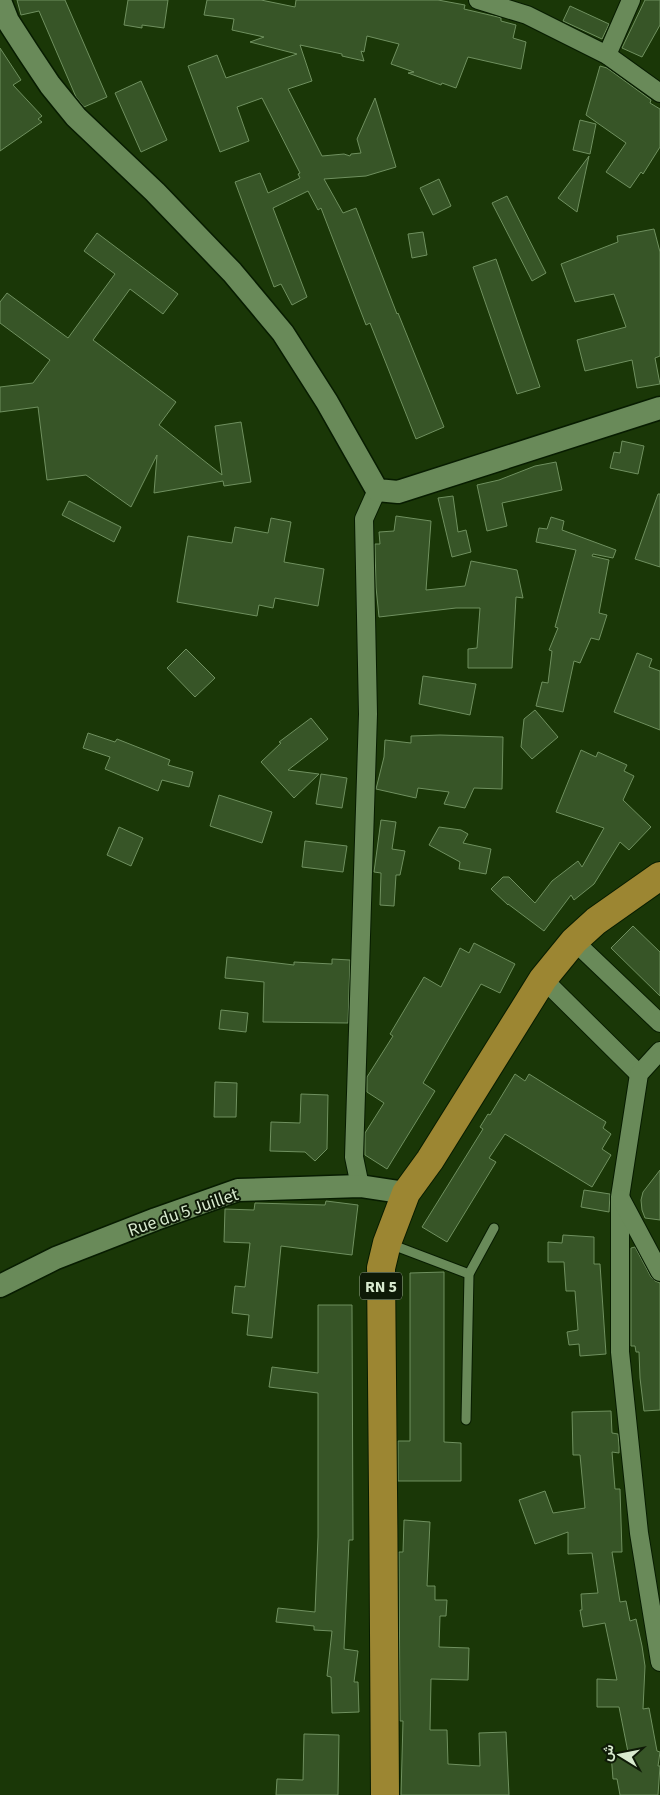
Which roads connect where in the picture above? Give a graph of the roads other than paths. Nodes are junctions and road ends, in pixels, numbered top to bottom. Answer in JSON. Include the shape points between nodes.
{"nodes":[{"id":1,"x":478,"y":0,"type":"edge"},
{"id":2,"x":631,"y":0,"type":"edge"},
{"id":3,"x":3,"y":16,"type":"edge"},
{"id":4,"x":607,"y":55,"type":"junction"},
{"id":5,"x":660,"y":92,"type":"edge"},
{"id":6,"x":660,"y":408,"type":"edge"},
{"id":7,"x":377,"y":490,"type":"junction"},
{"id":8,"x":660,"y":876,"type":"edge"},
{"id":9,"x":574,"y":941,"type":"junction"},
{"id":10,"x":543,"y":979,"type":"junction"},
{"id":11,"x":660,"y":1023,"type":"edge"},
{"id":12,"x":660,"y":1051,"type":"edge"},
{"id":13,"x":639,"y":1074,"type":"junction"},
{"id":14,"x":360,"y":1186,"type":"junction"},
{"id":15,"x":406,"y":1193,"type":"junction"},
{"id":16,"x":620,"y":1197,"type":"junction"},
{"id":17,"x":494,"y":1228,"type":"dead end"},
{"id":18,"x":387,"y":1243,"type":"junction"},
{"id":19,"x":660,"y":1272,"type":"edge"},
{"id":20,"x":469,"y":1274,"type":"junction"},
{"id":21,"x":0,"y":1286,"type":"edge"},
{"id":22,"x":466,"y":1420,"type":"dead end"},
{"id":23,"x":660,"y":1662,"type":"edge"},
{"id":24,"x":384,"y":1795,"type":"edge"}],
"edges":[{"from":1,"to":4,"type":"street","via":[[527,15]]},
{"from":2,"to":4,"type":"street"},
{"from":3,"to":7,"type":"street","via":[[76,117],[232,272],[283,333]]},
{"from":4,"to":5,"type":"street"},
{"from":6,"to":7,"type":"street","via":[[398,492]]},
{"from":7,"to":14,"type":"street","via":[[364,519],[368,714],[354,1157]]},
{"from":8,"to":9,"type":"main road","number":"RN 5","via":[[596,921]]},
{"from":9,"to":10,"type":"main road","number":"RN 5"},
{"from":9,"to":11,"type":"street"},
{"from":10,"to":13,"type":"street"},
{"from":10,"to":15,"type":"main road","number":"RN 5"},
{"from":12,"to":13,"type":"street"},
{"from":13,"to":16,"type":"street"},
{"from":14,"to":15,"type":"street","name":"Rue du 5 Juillet"},
{"from":14,"to":21,"type":"street","name":"Rue du 5 Juillet","via":[[238,1190],[66,1254]]},
{"from":15,"to":18,"type":"main road","number":"RN 5"},
{"from":16,"to":19,"type":"street"},
{"from":16,"to":23,"type":"street","via":[[620,1352],[640,1533]]},
{"from":17,"to":20,"type":"lane"},
{"from":18,"to":20,"type":"lane"},
{"from":18,"to":24,"type":"main road","number":"RN 5","via":[[382,1268]]},
{"from":20,"to":22,"type":"lane"}]}
